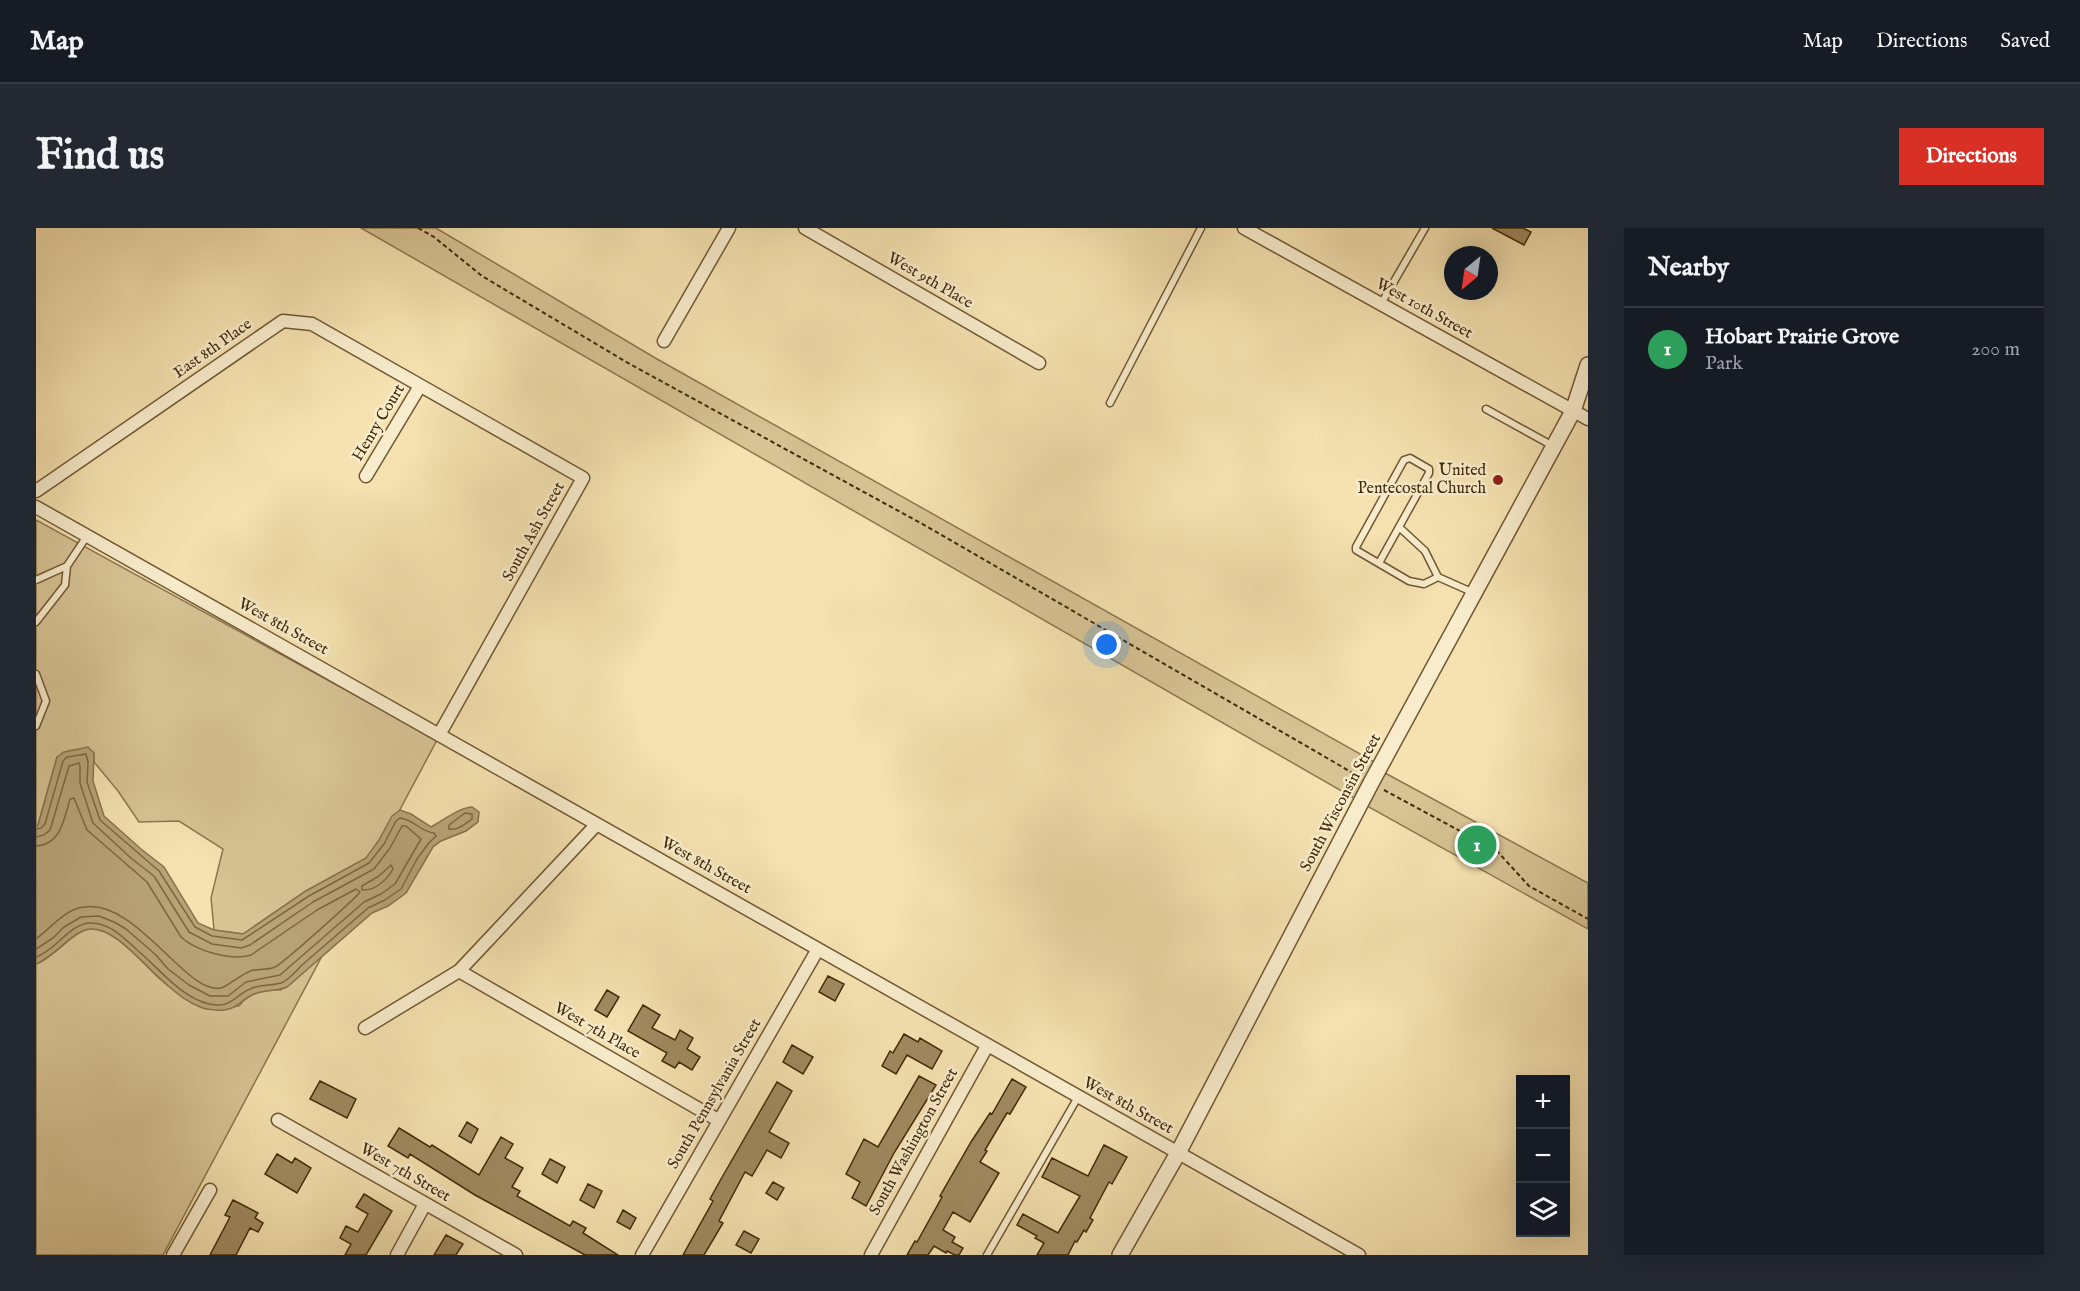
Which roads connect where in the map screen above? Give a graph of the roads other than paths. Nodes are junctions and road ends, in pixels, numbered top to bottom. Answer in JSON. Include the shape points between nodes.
{"nodes":[{"id":1,"x":729,"y":228,"type":"edge"},
{"id":2,"x":805,"y":228,"type":"edge"},
{"id":3,"x":1201,"y":228,"type":"edge"},
{"id":4,"x":1244,"y":228,"type":"edge"},
{"id":5,"x":1425,"y":228,"type":"edge"},
{"id":6,"x":1381,"y":304,"type":"junction"},
{"id":7,"x":664,"y":341,"type":"dead end"},
{"id":8,"x":1039,"y":363,"type":"dead end"},
{"id":9,"x":1588,"y":365,"type":"edge"},
{"id":10,"x":420,"y":386,"type":"junction"},
{"id":11,"x":1110,"y":403,"type":"dead end"},
{"id":12,"x":1486,"y":409,"type":"dead end"},
{"id":13,"x":1573,"y":411,"type":"junction"},
{"id":14,"x":1588,"y":419,"type":"edge"},
{"id":15,"x":1554,"y":446,"type":"junction"},
{"id":16,"x":366,"y":476,"type":"dead end"},
{"id":17,"x":36,"y":491,"type":"edge"},
{"id":18,"x":36,"y":507,"type":"edge"},
{"id":19,"x":1399,"y":527,"type":"junction"},
{"id":20,"x":87,"y":536,"type":"junction"},
{"id":21,"x":1379,"y":563,"type":"junction"},
{"id":22,"x":66,"y":566,"type":"junction"},
{"id":23,"x":1438,"y":577,"type":"junction"},
{"id":24,"x":36,"y":580,"type":"edge"},
{"id":25,"x":1475,"y":593,"type":"junction"},
{"id":26,"x":36,"y":622,"type":"edge"},
{"id":27,"x":36,"y":674,"type":"edge"},
{"id":28,"x":38,"y":683,"type":"edge"},
{"id":29,"x":36,"y":726,"type":"edge"},
{"id":30,"x":439,"y":735,"type":"junction"},
{"id":31,"x":597,"y":824,"type":"junction"},
{"id":32,"x":818,"y":949,"type":"junction"},
{"id":33,"x":459,"y":970,"type":"junction"},
{"id":34,"x":365,"y":1028,"type":"dead end"},
{"id":35,"x":987,"y":1046,"type":"junction"},
{"id":36,"x":1078,"y":1097,"type":"junction"},
{"id":37,"x":278,"y":1120,"type":"dead end"},
{"id":38,"x":718,"y":1120,"type":"junction"},
{"id":39,"x":1178,"y":1153,"type":"junction"},
{"id":40,"x":210,"y":1190,"type":"dead end"},
{"id":41,"x":425,"y":1204,"type":"junction"},
{"id":42,"x":173,"y":1255,"type":"edge"},
{"id":43,"x":397,"y":1255,"type":"edge"},
{"id":44,"x":516,"y":1255,"type":"edge"},
{"id":45,"x":642,"y":1255,"type":"edge"},
{"id":46,"x":871,"y":1255,"type":"edge"},
{"id":47,"x":987,"y":1255,"type":"edge"},
{"id":48,"x":1120,"y":1255,"type":"edge"},
{"id":49,"x":1359,"y":1255,"type":"edge"}],
"edges":[{"from":1,"to":7,"type":"street"},
{"from":2,"to":8,"type":"street","name":"West 9th Place"},
{"from":3,"to":11,"type":"lane"},
{"from":4,"to":6,"type":"street","name":"West 10th Street"},
{"from":5,"to":6,"type":"lane"},
{"from":6,"to":13,"type":"street","name":"West 10th Street"},
{"from":9,"to":13,"type":"street","name":"South Wisconsin Street"},
{"from":10,"to":16,"type":"street","name":"Henry Court"},
{"from":10,"to":17,"type":"street","name":"East 8th Place","via":[[312,324],[283,321]]},
{"from":10,"to":30,"type":"street","name":"South Ash Street","via":[[583,478]]},
{"from":12,"to":15,"type":"lane"},
{"from":13,"to":14,"type":"street","name":"West 10th Street"},
{"from":13,"to":15,"type":"street","name":"South Wisconsin Street"},
{"from":15,"to":25,"type":"street","name":"South Wisconsin Street"},
{"from":18,"to":20,"type":"street","name":"West 8th Street"},
{"from":19,"to":21,"type":"lane"},
{"from":19,"to":21,"type":"lane","via":[[1429,473],[1429,469],[1410,458],[1404,460],[1356,547]]},
{"from":19,"to":23,"type":"lane","via":[[1425,551]]},
{"from":20,"to":22,"type":"lane"},
{"from":20,"to":30,"type":"street","name":"West 8th Street"},
{"from":21,"to":23,"type":"lane","via":[[1409,581],[1424,584]]},
{"from":22,"to":24,"type":"lane"},
{"from":22,"to":26,"type":"lane","via":[[65,585]]},
{"from":23,"to":25,"type":"lane"},
{"from":25,"to":39,"type":"street","name":"South Wisconsin Street"},
{"from":27,"to":28,"type":"lane"},
{"from":28,"to":29,"type":"lane","via":[[46,701]]},
{"from":30,"to":31,"type":"street","name":"West 8th Street"},
{"from":31,"to":32,"type":"street","name":"West 8th Street"},
{"from":31,"to":33,"type":"street"},
{"from":32,"to":35,"type":"street","name":"West 8th Street"},
{"from":32,"to":38,"type":"street","name":"South Pennsylvania Street"},
{"from":33,"to":34,"type":"street"},
{"from":33,"to":38,"type":"street","name":"West 7th Place"},
{"from":35,"to":36,"type":"street","name":"West 8th Street"},
{"from":35,"to":46,"type":"street","name":"South Washington Street"},
{"from":36,"to":39,"type":"street","name":"West 8th Street"},
{"from":36,"to":47,"type":"lane"},
{"from":37,"to":41,"type":"street","name":"West 7th Street"},
{"from":38,"to":45,"type":"street","name":"South Pennsylvania Street"},
{"from":39,"to":48,"type":"street","name":"South Wisconsin Street"},
{"from":39,"to":49,"type":"street","name":"West 8th Street"},
{"from":40,"to":42,"type":"street"},
{"from":41,"to":43,"type":"street"},
{"from":41,"to":44,"type":"street","name":"West 7th Street"}]}
